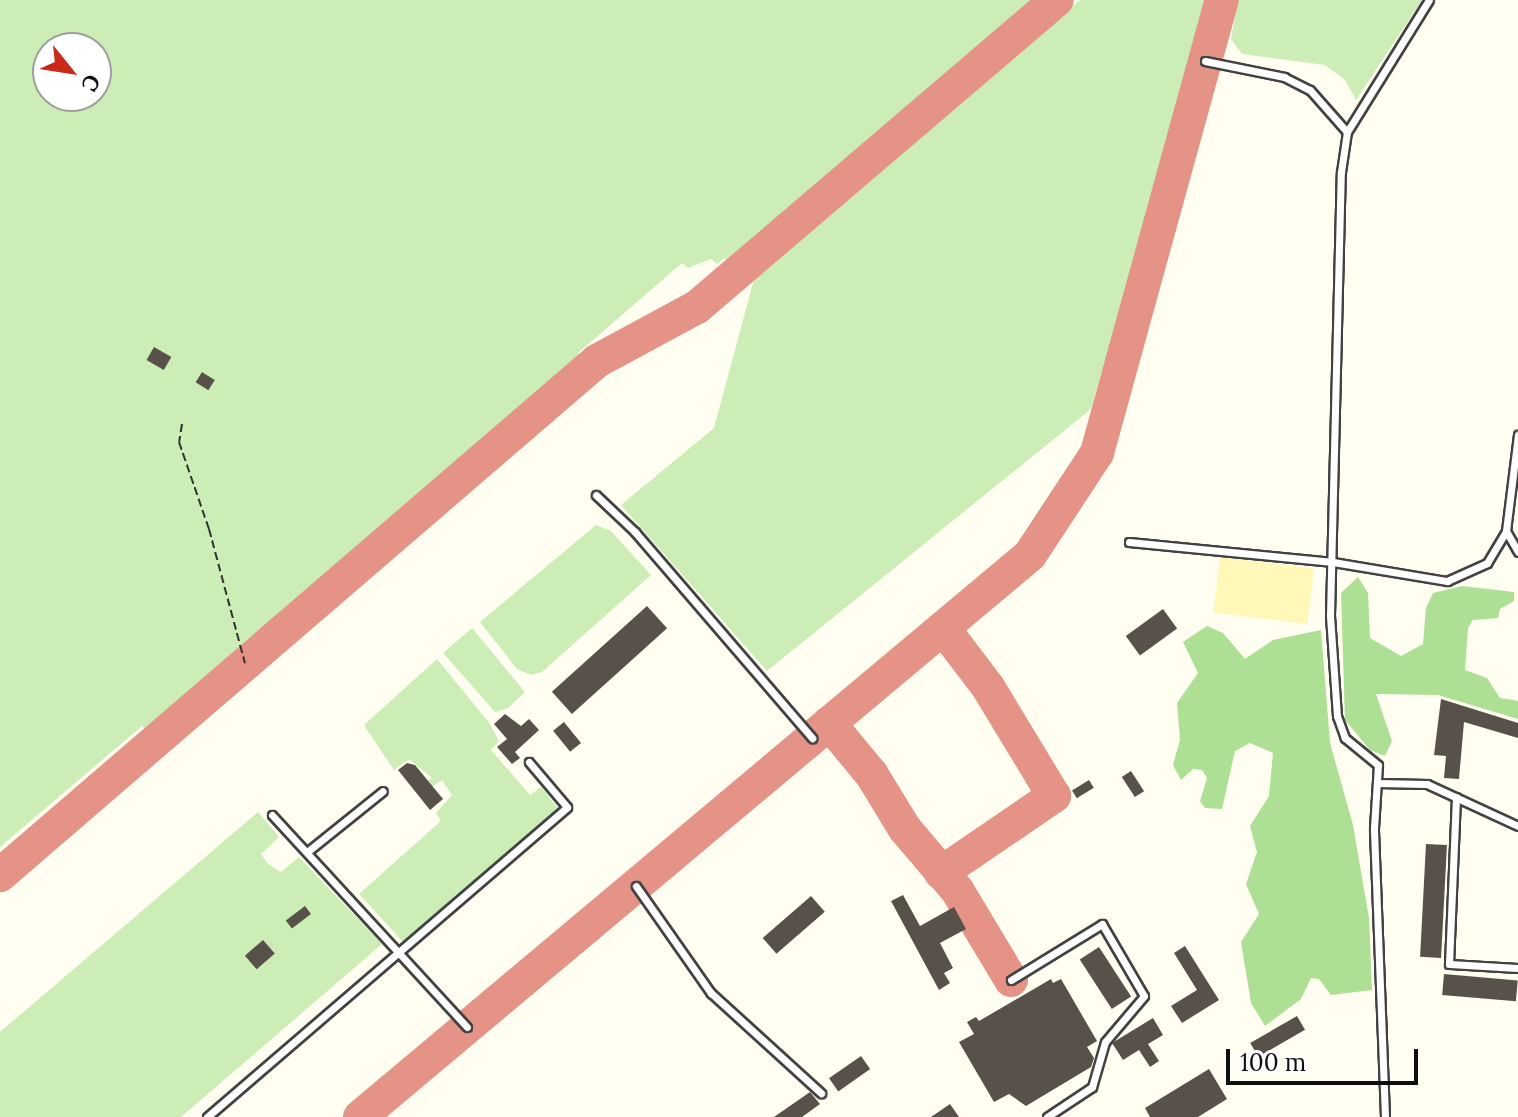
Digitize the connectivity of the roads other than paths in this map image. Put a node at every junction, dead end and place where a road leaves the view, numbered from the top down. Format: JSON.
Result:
{"nodes":[{"id":1,"x":1429,"y":0,"type":"edge"},
{"id":2,"x":1205,"y":61,"type":"dead end"},
{"id":3,"x":1347,"y":132,"type":"junction"},
{"id":4,"x":1518,"y":435,"type":"edge"},
{"id":5,"x":596,"y":495,"type":"dead end"},
{"id":6,"x":1506,"y":531,"type":"junction"},
{"id":7,"x":1129,"y":542,"type":"dead end"},
{"id":8,"x":1518,"y":552,"type":"edge"},
{"id":9,"x":1333,"y":562,"type":"junction"},
{"id":10,"x":812,"y":738,"type":"dead end"},
{"id":11,"x":529,"y":762,"type":"dead end"},
{"id":12,"x":1377,"y":783,"type":"junction"},
{"id":13,"x":383,"y":791,"type":"dead end"},
{"id":14,"x":1456,"y":797,"type":"junction"},
{"id":15,"x":272,"y":815,"type":"dead end"},
{"id":16,"x":1518,"y":826,"type":"edge"},
{"id":17,"x":307,"y":852,"type":"junction"},
{"id":18,"x":636,"y":886,"type":"dead end"},
{"id":19,"x":401,"y":953,"type":"junction"},
{"id":20,"x":1518,"y":968,"type":"edge"},
{"id":21,"x":1011,"y":980,"type":"dead end"},
{"id":22,"x":467,"y":1027,"type":"dead end"},
{"id":23,"x":821,"y":1093,"type":"dead end"},
{"id":24,"x":207,"y":1117,"type":"edge"},
{"id":25,"x":1047,"y":1117,"type":"edge"},
{"id":26,"x":1385,"y":1117,"type":"edge"}],
"edges":[{"from":1,"to":3,"type":"lane"},
{"from":2,"to":3,"type":"lane"},
{"from":3,"to":9,"type":"lane"},
{"from":4,"to":6,"type":"lane"},
{"from":5,"to":10,"type":"lane"},
{"from":6,"to":8,"type":"lane"},
{"from":6,"to":9,"type":"lane"},
{"from":7,"to":9,"type":"lane"},
{"from":9,"to":12,"type":"lane"},
{"from":11,"to":19,"type":"lane"},
{"from":12,"to":14,"type":"lane"},
{"from":12,"to":26,"type":"lane"},
{"from":13,"to":17,"type":"lane"},
{"from":14,"to":16,"type":"lane"},
{"from":14,"to":20,"type":"lane"},
{"from":15,"to":17,"type":"lane"},
{"from":17,"to":19,"type":"lane"},
{"from":18,"to":23,"type":"lane"},
{"from":19,"to":22,"type":"lane"},
{"from":19,"to":24,"type":"lane"},
{"from":21,"to":25,"type":"lane"}]}
